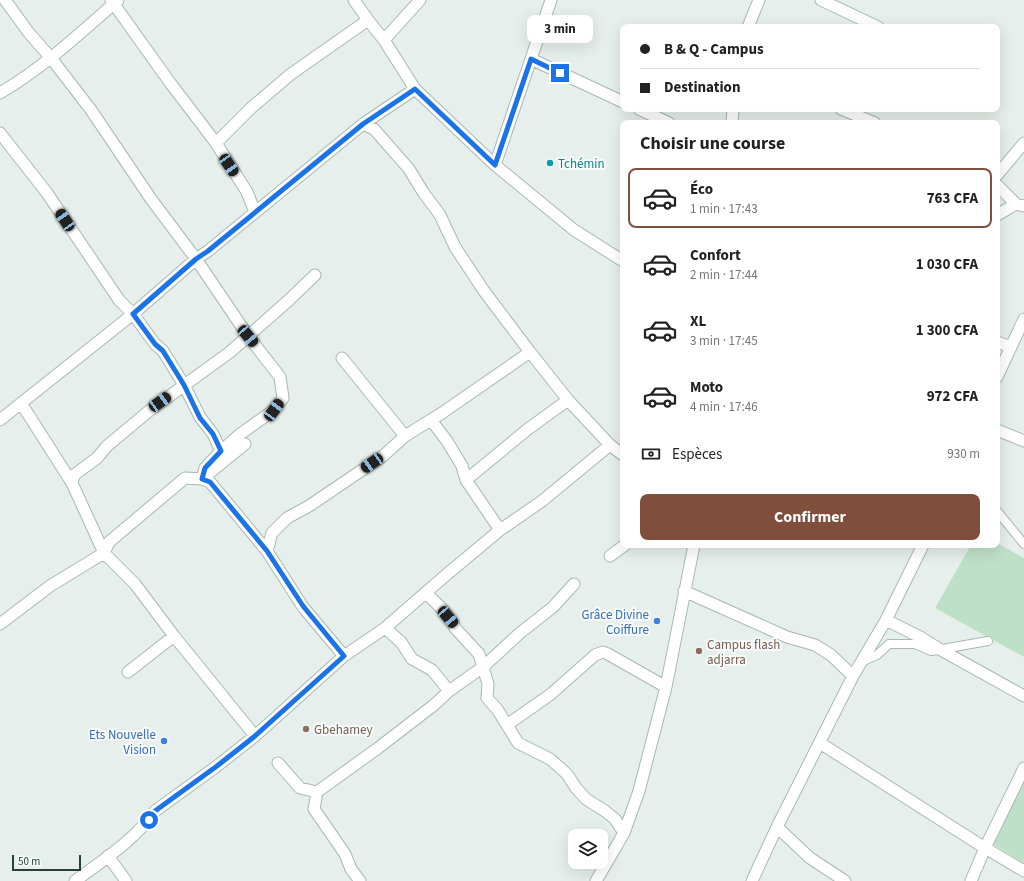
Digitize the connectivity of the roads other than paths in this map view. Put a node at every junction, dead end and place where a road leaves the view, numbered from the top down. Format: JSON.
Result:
{"nodes":[{"id":1,"x":5,"y":0,"type":"edge"},
{"id":2,"x":354,"y":0,"type":"edge"},
{"id":3,"x":420,"y":0,"type":"edge"},
{"id":4,"x":551,"y":0,"type":"edge"},
{"id":5,"x":759,"y":0,"type":"edge"},
{"id":6,"x":821,"y":0,"type":"edge"},
{"id":7,"x":114,"y":1,"type":"edge"},
{"id":8,"x":368,"y":20,"type":"junction"},
{"id":9,"x":749,"y":24,"type":"edge"},
{"id":10,"x":872,"y":24,"type":"edge"},
{"id":11,"x":384,"y":40,"type":"junction"},
{"id":12,"x":51,"y":58,"type":"junction"},
{"id":13,"x":531,"y":59,"type":"junction"},
{"id":14,"x":415,"y":89,"type":"junction"},
{"id":15,"x":0,"y":93,"type":"edge"},
{"id":16,"x":620,"y":101,"type":"edge"},
{"id":17,"x":645,"y":112,"type":"edge"},
{"id":18,"x":848,"y":112,"type":"edge"},
{"id":19,"x":663,"y":120,"type":"edge"},
{"id":20,"x":868,"y":120,"type":"edge"},
{"id":21,"x":363,"y":124,"type":"junction"},
{"id":22,"x":0,"y":133,"type":"edge"},
{"id":23,"x":1024,"y":142,"type":"edge"},
{"id":24,"x":216,"y":143,"type":"junction"},
{"id":25,"x":495,"y":165,"type":"junction"},
{"id":26,"x":1000,"y":171,"type":"edge"},
{"id":27,"x":1000,"y":188,"type":"edge"},
{"id":28,"x":1020,"y":205,"type":"edge"},
{"id":29,"x":255,"y":212,"type":"junction"},
{"id":30,"x":1000,"y":214,"type":"edge"},
{"id":31,"x":196,"y":259,"type":"junction"},
{"id":32,"x":620,"y":259,"type":"edge"},
{"id":33,"x":315,"y":275,"type":"dead end"},
{"id":34,"x":133,"y":314,"type":"junction"},
{"id":35,"x":1024,"y":319,"type":"edge"},
{"id":36,"x":248,"y":336,"type":"junction"},
{"id":37,"x":1000,"y":343,"type":"edge"},
{"id":38,"x":1011,"y":347,"type":"junction"},
{"id":39,"x":530,"y":352,"type":"junction"},
{"id":40,"x":342,"y":358,"type":"dead end"},
{"id":41,"x":1000,"y":371,"type":"edge"},
{"id":42,"x":184,"y":385,"type":"junction"},
{"id":43,"x":568,"y":400,"type":"junction"},
{"id":44,"x":21,"y":403,"type":"junction"},
{"id":45,"x":0,"y":420,"type":"edge"},
{"id":46,"x":431,"y":420,"type":"junction"},
{"id":47,"x":1000,"y":431,"type":"edge"},
{"id":48,"x":405,"y":436,"type":"junction"},
{"id":49,"x":1024,"y":441,"type":"edge"},
{"id":50,"x":245,"y":444,"type":"dead end"},
{"id":51,"x":610,"y":444,"type":"junction"},
{"id":52,"x":221,"y":451,"type":"junction"},
{"id":53,"x":620,"y":452,"type":"edge"},
{"id":54,"x":202,"y":479,"type":"junction"},
{"id":55,"x":466,"y":480,"type":"junction"},
{"id":56,"x":72,"y":484,"type":"junction"},
{"id":57,"x":1000,"y":515,"type":"edge"},
{"id":58,"x":500,"y":530,"type":"junction"},
{"id":59,"x":1024,"y":544,"type":"edge"},
{"id":60,"x":621,"y":548,"type":"edge"},
{"id":61,"x":693,"y":548,"type":"edge"},
{"id":62,"x":922,"y":548,"type":"edge"},
{"id":63,"x":267,"y":551,"type":"junction"},
{"id":64,"x":104,"y":553,"type":"junction"},
{"id":65,"x":610,"y":556,"type":"dead end"},
{"id":66,"x":574,"y":584,"type":"dead end"},
{"id":67,"x":684,"y":591,"type":"junction"},
{"id":68,"x":426,"y":593,"type":"junction"},
{"id":69,"x":886,"y":620,"type":"junction"},
{"id":70,"x":0,"y":624,"type":"edge"},
{"id":71,"x":385,"y":628,"type":"junction"},
{"id":72,"x":174,"y":636,"type":"junction"},
{"id":73,"x":988,"y":641,"type":"dead end"},
{"id":74,"x":941,"y":650,"type":"junction"},
{"id":75,"x":344,"y":656,"type":"junction"},
{"id":76,"x":861,"y":662,"type":"junction"},
{"id":77,"x":484,"y":667,"type":"junction"},
{"id":78,"x":128,"y":672,"type":"dead end"},
{"id":79,"x":853,"y":676,"type":"junction"},
{"id":80,"x":666,"y":687,"type":"junction"},
{"id":81,"x":449,"y":691,"type":"junction"},
{"id":82,"x":1024,"y":696,"type":"edge"},
{"id":83,"x":507,"y":725,"type":"junction"},
{"id":84,"x":255,"y":736,"type":"junction"},
{"id":85,"x":820,"y":743,"type":"junction"},
{"id":86,"x":278,"y":763,"type":"dead end"},
{"id":87,"x":1024,"y":768,"type":"edge"},
{"id":88,"x":317,"y":792,"type":"junction"},
{"id":89,"x":777,"y":827,"type":"junction"},
{"id":90,"x":624,"y":833,"type":"junction"},
{"id":91,"x":984,"y":848,"type":"junction"},
{"id":92,"x":108,"y":856,"type":"junction"},
{"id":93,"x":1024,"y":871,"type":"edge"},
{"id":94,"x":598,"y":880,"type":"edge"},
{"id":95,"x":76,"y":881,"type":"edge"},
{"id":96,"x":126,"y":881,"type":"edge"},
{"id":97,"x":360,"y":881,"type":"edge"},
{"id":98,"x":752,"y":881,"type":"edge"},
{"id":99,"x":845,"y":881,"type":"edge"},
{"id":100,"x":971,"y":881,"type":"edge"}],
"edges":[{"from":1,"to":12,"type":"street"},
{"from":2,"to":8,"type":"street"},
{"from":3,"to":11,"type":"street"},
{"from":4,"to":13,"type":"street"},
{"from":5,"to":9,"type":"street"},
{"from":6,"to":10,"type":"street"},
{"from":7,"to":12,"type":"street"},
{"from":7,"to":24,"type":"street"},
{"from":8,"to":11,"type":"street"},
{"from":8,"to":24,"type":"street"},
{"from":11,"to":14,"type":"street"},
{"from":12,"to":15,"type":"street"},
{"from":12,"to":31,"type":"street"},
{"from":13,"to":16,"type":"street"},
{"from":13,"to":25,"type":"street"},
{"from":14,"to":21,"type":"street"},
{"from":14,"to":25,"type":"street"},
{"from":17,"to":19,"type":"street"},
{"from":18,"to":20,"type":"street"},
{"from":21,"to":29,"type":"street"},
{"from":21,"to":39,"type":"street"},
{"from":22,"to":34,"type":"street"},
{"from":23,"to":26,"type":"street"},
{"from":24,"to":29,"type":"street"},
{"from":25,"to":32,"type":"street"},
{"from":27,"to":28,"type":"street"},
{"from":28,"to":30,"type":"street"},
{"from":29,"to":31,"type":"street"},
{"from":31,"to":34,"type":"street"},
{"from":31,"to":36,"type":"street"},
{"from":33,"to":36,"type":"street"},
{"from":34,"to":42,"type":"street"},
{"from":34,"to":44,"type":"street"},
{"from":35,"to":38,"type":"street"},
{"from":36,"to":42,"type":"street"},
{"from":36,"to":52,"type":"street"},
{"from":37,"to":38,"type":"street"},
{"from":38,"to":41,"type":"street"},
{"from":39,"to":43,"type":"street"},
{"from":39,"to":46,"type":"street"},
{"from":40,"to":48,"type":"street"},
{"from":42,"to":52,"type":"street"},
{"from":42,"to":56,"type":"street"},
{"from":43,"to":51,"type":"street"},
{"from":43,"to":55,"type":"street"},
{"from":44,"to":45,"type":"street"},
{"from":44,"to":56,"type":"street"},
{"from":46,"to":48,"type":"street"},
{"from":46,"to":55,"type":"street"},
{"from":47,"to":49,"type":"street"},
{"from":48,"to":63,"type":"street"},
{"from":50,"to":54,"type":"street"},
{"from":51,"to":53,"type":"street"},
{"from":51,"to":58,"type":"street"},
{"from":52,"to":54,"type":"street"},
{"from":54,"to":63,"type":"street"},
{"from":54,"to":64,"type":"street"},
{"from":55,"to":58,"type":"street"},
{"from":56,"to":64,"type":"street"},
{"from":57,"to":59,"type":"street"},
{"from":58,"to":68,"type":"street"},
{"from":60,"to":65,"type":"street"},
{"from":61,"to":67,"type":"street"},
{"from":62,"to":69,"type":"street"},
{"from":63,"to":75,"type":"street"},
{"from":64,"to":70,"type":"street"},
{"from":64,"to":72,"type":"street"},
{"from":66,"to":77,"type":"street"},
{"from":67,"to":79,"type":"street"},
{"from":67,"to":80,"type":"street"},
{"from":68,"to":71,"type":"street"},
{"from":68,"to":77,"type":"street"},
{"from":69,"to":74,"type":"street"},
{"from":69,"to":76,"type":"street"},
{"from":71,"to":75,"type":"street"},
{"from":71,"to":81,"type":"street"},
{"from":72,"to":78,"type":"street"},
{"from":72,"to":84,"type":"street"},
{"from":73,"to":74,"type":"street"},
{"from":74,"to":76,"type":"street"},
{"from":74,"to":82,"type":"street"},
{"from":75,"to":84,"type":"street"},
{"from":76,"to":79,"type":"street"},
{"from":77,"to":81,"type":"street"},
{"from":77,"to":83,"type":"street"},
{"from":79,"to":85,"type":"street"},
{"from":80,"to":83,"type":"street"},
{"from":80,"to":90,"type":"street"},
{"from":81,"to":88,"type":"street"},
{"from":83,"to":90,"type":"street"},
{"from":84,"to":92,"type":"street"},
{"from":85,"to":89,"type":"street"},
{"from":85,"to":91,"type":"street"},
{"from":86,"to":88,"type":"street"},
{"from":87,"to":91,"type":"street"},
{"from":88,"to":97,"type":"street"},
{"from":89,"to":98,"type":"street"},
{"from":89,"to":99,"type":"street"},
{"from":90,"to":94,"type":"street"},
{"from":91,"to":93,"type":"street"},
{"from":91,"to":100,"type":"street"},
{"from":92,"to":95,"type":"street"},
{"from":92,"to":96,"type":"street"}]}
